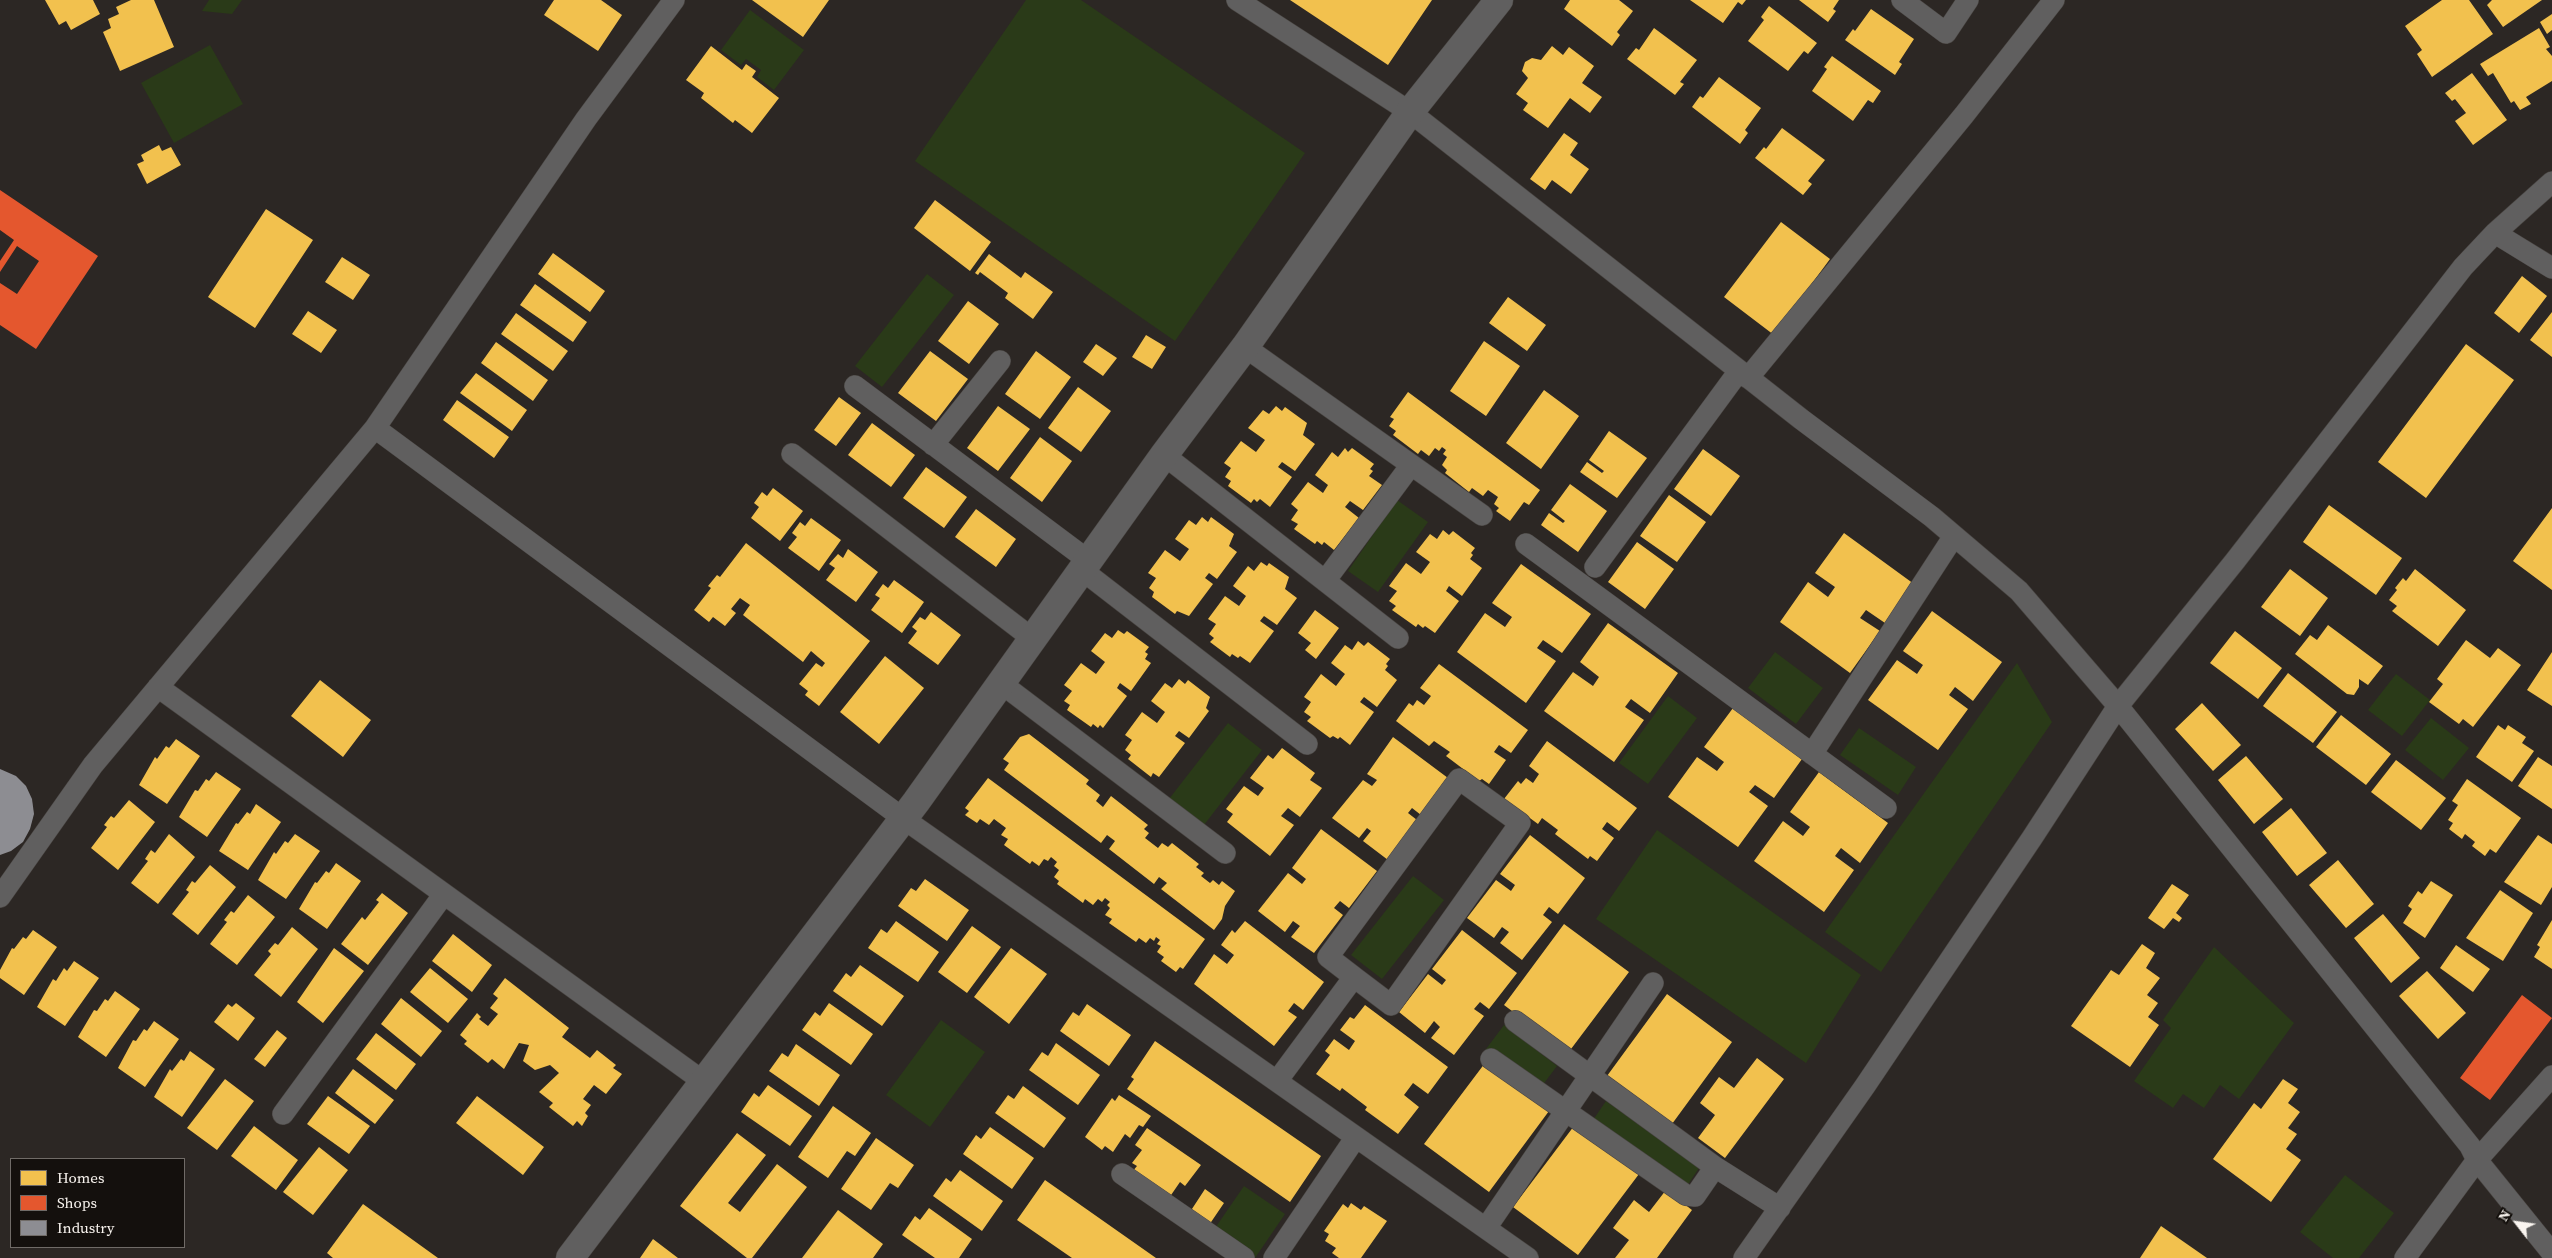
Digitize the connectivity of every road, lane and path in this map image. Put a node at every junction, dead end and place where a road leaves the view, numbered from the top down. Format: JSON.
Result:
{"nodes":[{"id":1,"x":1236,"y":0,"type":"edge"},
{"id":2,"x":1499,"y":0,"type":"edge"},
{"id":3,"x":1902,"y":0,"type":"edge"},
{"id":4,"x":1968,"y":0,"type":"edge"},
{"id":5,"x":2054,"y":0,"type":"edge"},
{"id":6,"x":665,"y":3,"type":"edge"},
{"id":7,"x":1410,"y":112,"type":"junction"},
{"id":8,"x":2552,"y":182,"type":"edge"},
{"id":9,"x":2495,"y":233,"type":"junction"},
{"id":10,"x":2552,"y":268,"type":"edge"},
{"id":11,"x":1245,"y":347,"type":"junction"},
{"id":12,"x":1000,"y":361,"type":"dead end"},
{"id":13,"x":1744,"y":374,"type":"junction"},
{"id":14,"x":855,"y":386,"type":"dead end"},
{"id":15,"x":375,"y":428,"type":"junction"},
{"id":16,"x":934,"y":445,"type":"junction"},
{"id":17,"x":792,"y":454,"type":"dead end"},
{"id":18,"x":1164,"y":455,"type":"junction"},
{"id":19,"x":1411,"y":465,"type":"junction"},
{"id":20,"x":1482,"y":515,"type":"dead end"},
{"id":21,"x":1954,"y":536,"type":"junction"},
{"id":22,"x":1526,"y":544,"type":"dead end"},
{"id":23,"x":1086,"y":566,"type":"junction"},
{"id":24,"x":1595,"y":567,"type":"dead end"},
{"id":25,"x":1325,"y":581,"type":"junction"},
{"id":26,"x":1398,"y":638,"type":"dead end"},
{"id":27,"x":1033,"y":639,"type":"junction"},
{"id":28,"x":1002,"y":684,"type":"junction"},
{"id":29,"x":158,"y":687,"type":"junction"},
{"id":30,"x":2118,"y":706,"type":"junction"},
{"id":31,"x":1306,"y":744,"type":"dead end"},
{"id":32,"x":1812,"y":754,"type":"junction"},
{"id":33,"x":1886,"y":808,"type":"dead end"},
{"id":34,"x":904,"y":819,"type":"junction"},
{"id":35,"x":1225,"y":853,"type":"dead end"},
{"id":36,"x":444,"y":894,"type":"junction"},
{"id":37,"x":0,"y":897,"type":"edge"},
{"id":38,"x":1354,"y":977,"type":"junction"},
{"id":39,"x":1653,"y":983,"type":"dead end"},
{"id":40,"x":1515,"y":1020,"type":"dead end"},
{"id":41,"x":1491,"y":1059,"type":"dead end"},
{"id":42,"x":1590,"y":1076,"type":"junction"},
{"id":43,"x":2552,"y":1076,"type":"edge"},
{"id":44,"x":704,"y":1082,"type":"junction"},
{"id":45,"x":1277,"y":1082,"type":"junction"},
{"id":46,"x":1566,"y":1110,"type":"junction"},
{"id":47,"x":282,"y":1114,"type":"dead end"},
{"id":48,"x":1356,"y":1137,"type":"junction"},
{"id":49,"x":2477,"y":1160,"type":"junction"},
{"id":50,"x":1715,"y":1167,"type":"junction"},
{"id":51,"x":1122,"y":1174,"type":"dead end"},
{"id":52,"x":1780,"y":1208,"type":"junction"},
{"id":53,"x":1486,"y":1228,"type":"junction"},
{"id":54,"x":2552,"y":1253,"type":"edge"},
{"id":55,"x":570,"y":1258,"type":"edge"},
{"id":56,"x":1244,"y":1258,"type":"edge"},
{"id":57,"x":1274,"y":1258,"type":"edge"},
{"id":58,"x":1528,"y":1258,"type":"edge"},
{"id":59,"x":1744,"y":1258,"type":"edge"},
{"id":60,"x":2405,"y":1258,"type":"edge"}],
"edges":[{"from":1,"to":7,"type":"street"},
{"from":2,"to":7,"type":"street"},
{"from":3,"to":4,"type":"street"},
{"from":5,"to":13,"type":"street"},
{"from":6,"to":15,"type":"street"},
{"from":7,"to":11,"type":"street"},
{"from":7,"to":13,"type":"street"},
{"from":8,"to":9,"type":"street"},
{"from":9,"to":10,"type":"street"},
{"from":9,"to":30,"type":"street"},
{"from":11,"to":18,"type":"street"},
{"from":11,"to":19,"type":"street"},
{"from":12,"to":16,"type":"street"},
{"from":13,"to":21,"type":"street"},
{"from":13,"to":24,"type":"street"},
{"from":14,"to":16,"type":"street"},
{"from":15,"to":29,"type":"street"},
{"from":15,"to":34,"type":"street"},
{"from":16,"to":23,"type":"street"},
{"from":17,"to":27,"type":"street"},
{"from":18,"to":23,"type":"street"},
{"from":18,"to":25,"type":"street"},
{"from":19,"to":20,"type":"street"},
{"from":19,"to":25,"type":"street"},
{"from":21,"to":30,"type":"street"},
{"from":21,"to":32,"type":"street"},
{"from":22,"to":32,"type":"street"},
{"from":23,"to":27,"type":"street"},
{"from":23,"to":31,"type":"street"},
{"from":25,"to":26,"type":"street"},
{"from":27,"to":28,"type":"street"},
{"from":28,"to":34,"type":"street"},
{"from":28,"to":35,"type":"street"},
{"from":29,"to":36,"type":"street"},
{"from":29,"to":37,"type":"street"},
{"from":30,"to":49,"type":"street"},
{"from":30,"to":52,"type":"street"},
{"from":32,"to":33,"type":"street"},
{"from":34,"to":44,"type":"street"},
{"from":34,"to":45,"type":"street"},
{"from":36,"to":44,"type":"street"},
{"from":36,"to":47,"type":"street"},
{"from":38,"to":38,"type":"street"},
{"from":38,"to":45,"type":"street"},
{"from":39,"to":42,"type":"street"},
{"from":40,"to":42,"type":"street"},
{"from":41,"to":46,"type":"street"},
{"from":42,"to":46,"type":"street"},
{"from":42,"to":50,"type":"street"},
{"from":43,"to":49,"type":"street"},
{"from":44,"to":55,"type":"street"},
{"from":45,"to":48,"type":"street"},
{"from":46,"to":50,"type":"street"},
{"from":46,"to":53,"type":"street"},
{"from":48,"to":53,"type":"street"},
{"from":48,"to":57,"type":"street"},
{"from":49,"to":54,"type":"street"},
{"from":49,"to":60,"type":"street"},
{"from":50,"to":52,"type":"street"},
{"from":51,"to":56,"type":"street"},
{"from":52,"to":59,"type":"street"},
{"from":53,"to":58,"type":"street"}]}
